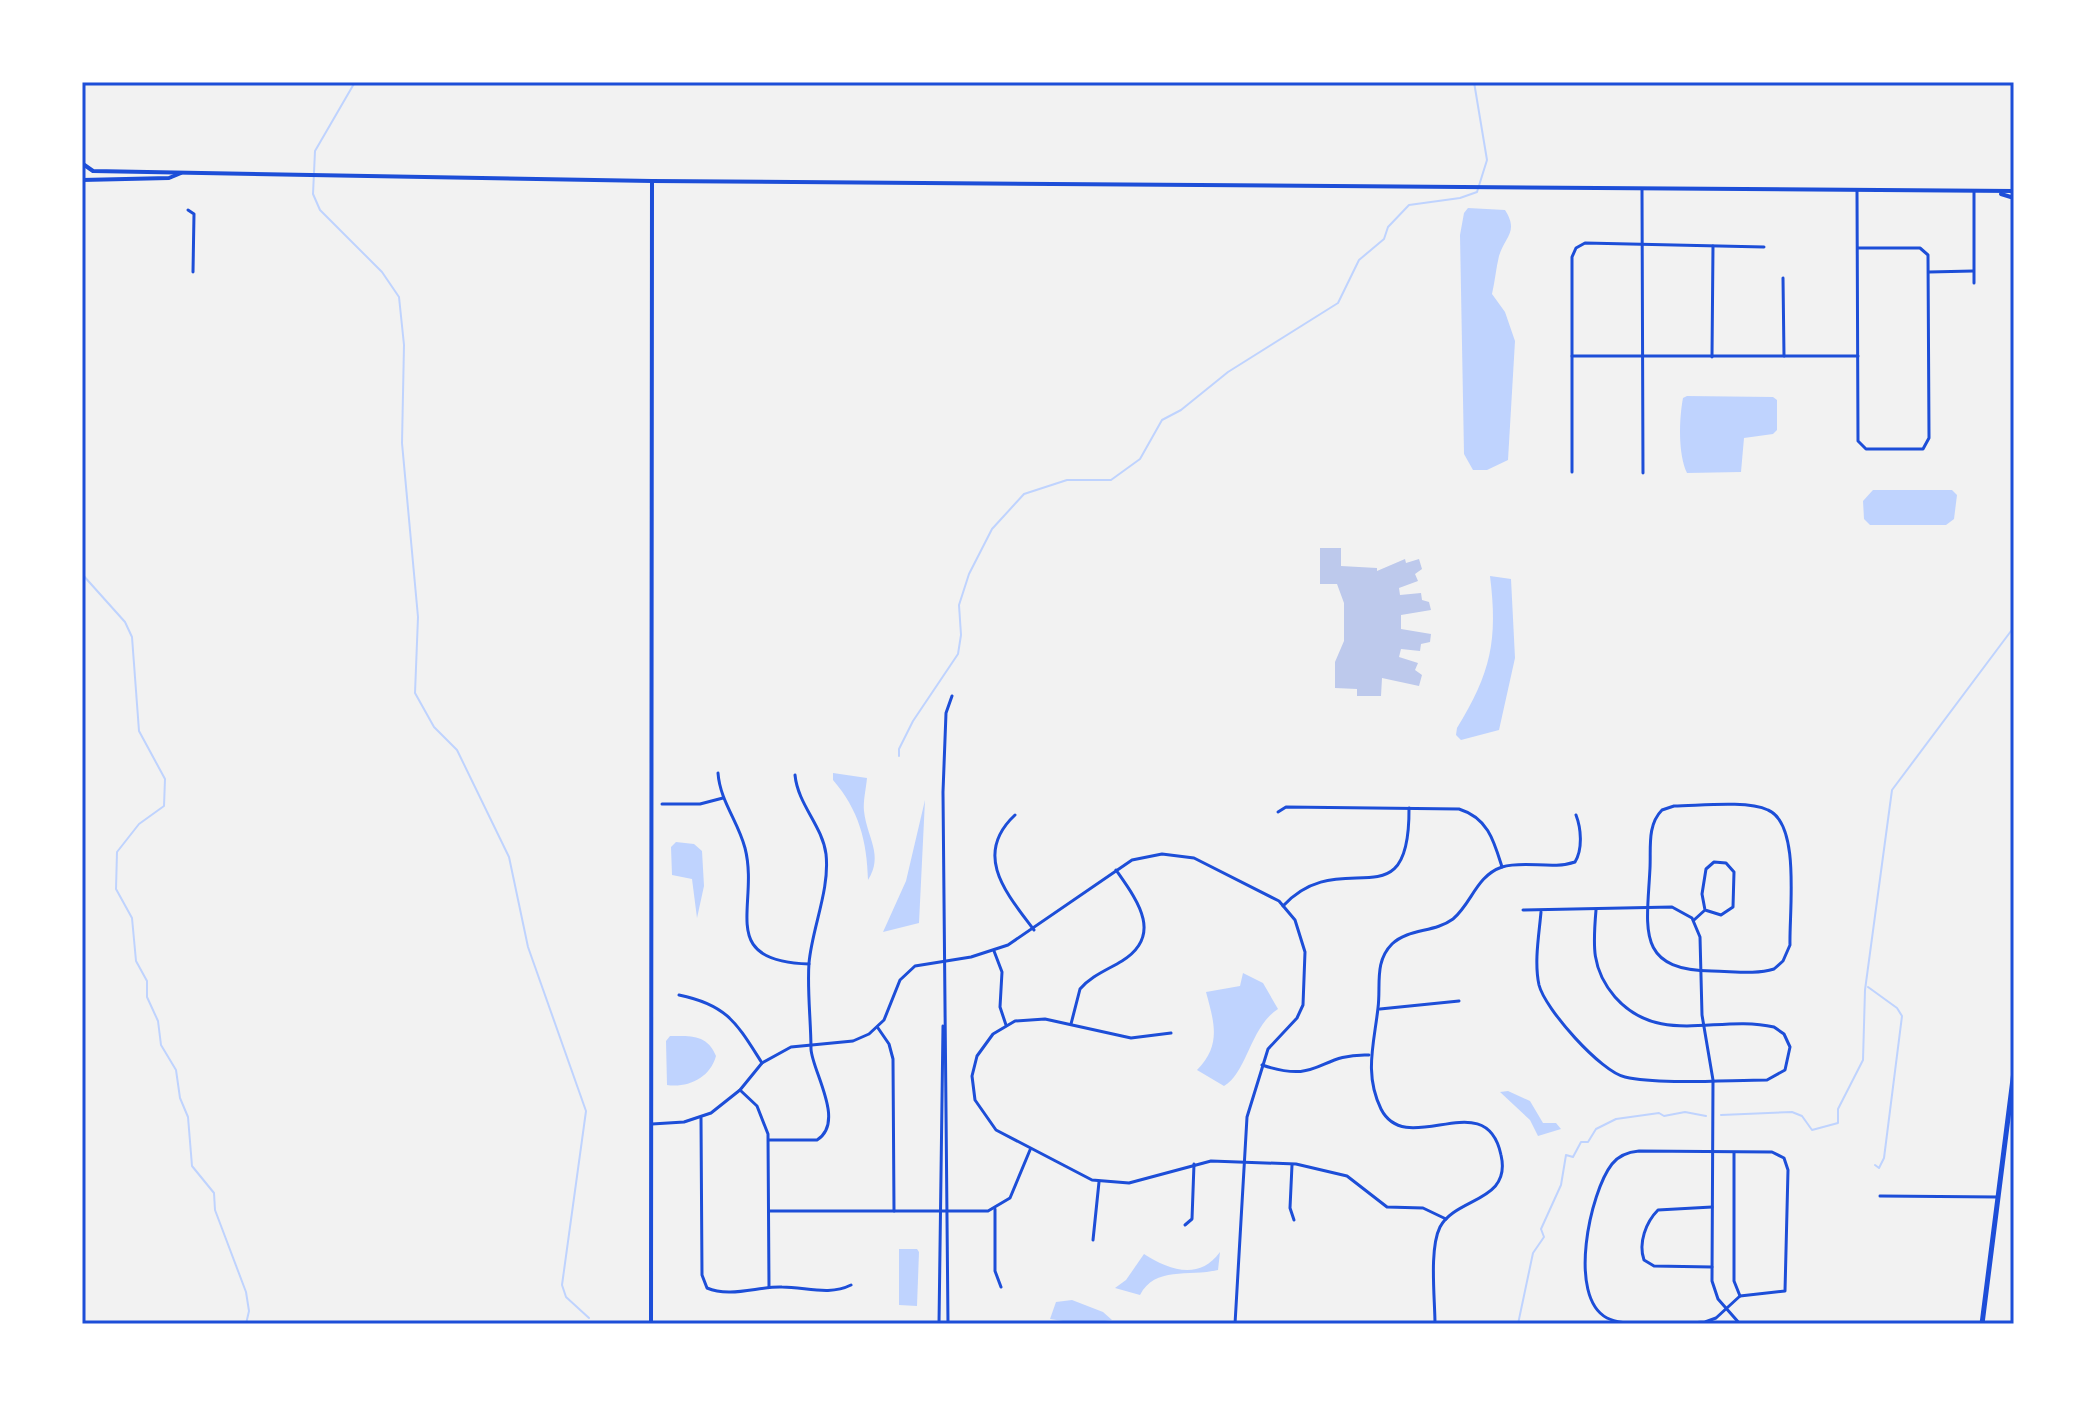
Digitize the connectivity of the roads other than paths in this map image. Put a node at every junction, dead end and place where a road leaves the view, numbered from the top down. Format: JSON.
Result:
{"nodes":[{"id":1,"x":82,"y":163,"type":"edge"},
{"id":2,"x":122,"y":171,"type":"junction"},
{"id":3,"x":82,"y":173,"type":"edge"},
{"id":4,"x":181,"y":173,"type":"junction"},
{"id":5,"x":122,"y":177,"type":"junction"},
{"id":6,"x":82,"y":180,"type":"edge"},
{"id":7,"x":652,"y":181,"type":"junction"},
{"id":8,"x":1642,"y":190,"type":"junction"},
{"id":9,"x":1857,"y":191,"type":"junction"},
{"id":10,"x":2014,"y":191,"type":"edge"},
{"id":11,"x":1974,"y":192,"type":"junction"},
{"id":12,"x":1999,"y":193,"type":"junction"},
{"id":13,"x":2014,"y":198,"type":"edge"},
{"id":14,"x":188,"y":210,"type":"dead end"},
{"id":15,"x":1642,"y":243,"type":"junction"},
{"id":16,"x":1713,"y":246,"type":"junction"},
{"id":17,"x":1764,"y":247,"type":"dead end"},
{"id":18,"x":1858,"y":248,"type":"junction"},
{"id":19,"x":1974,"y":271,"type":"junction"},
{"id":20,"x":193,"y":272,"type":"dead end"},
{"id":21,"x":1929,"y":272,"type":"junction"},
{"id":22,"x":1783,"y":278,"type":"dead end"},
{"id":23,"x":1974,"y":283,"type":"dead end"},
{"id":24,"x":1642,"y":355,"type":"junction"},
{"id":25,"x":1572,"y":356,"type":"junction"},
{"id":26,"x":1784,"y":356,"type":"junction"},
{"id":27,"x":1858,"y":356,"type":"junction"},
{"id":28,"x":1712,"y":357,"type":"junction"},
{"id":29,"x":1572,"y":472,"type":"dead end"},
{"id":30,"x":1643,"y":473,"type":"dead end"},
{"id":31,"x":952,"y":696,"type":"dead end"},
{"id":32,"x":718,"y":773,"type":"dead end"},
{"id":33,"x":795,"y":775,"type":"dead end"},
{"id":34,"x":723,"y":798,"type":"junction"},
{"id":35,"x":662,"y":804,"type":"dead end"},
{"id":36,"x":1409,"y":807,"type":"junction"},
{"id":37,"x":1278,"y":812,"type":"dead end"},
{"id":38,"x":1015,"y":815,"type":"dead end"},
{"id":39,"x":1576,"y":815,"type":"dead end"},
{"id":40,"x":1502,"y":867,"type":"junction"},
{"id":41,"x":1116,"y":870,"type":"junction"},
{"id":42,"x":1283,"y":906,"type":"junction"},
{"id":43,"x":1648,"y":907,"type":"junction"},
{"id":44,"x":1523,"y":910,"type":"dead end"},
{"id":45,"x":1596,"y":910,"type":"junction"},
{"id":46,"x":1705,"y":910,"type":"junction"},
{"id":47,"x":1541,"y":912,"type":"junction"},
{"id":48,"x":1694,"y":920,"type":"junction"},
{"id":49,"x":1034,"y":930,"type":"junction"},
{"id":50,"x":994,"y":951,"type":"junction"},
{"id":51,"x":944,"y":960,"type":"junction"},
{"id":52,"x":809,"y":964,"type":"junction"},
{"id":53,"x":1700,"y":971,"type":"junction"},
{"id":54,"x":679,"y":995,"type":"dead end"},
{"id":55,"x":1459,"y":1001,"type":"dead end"},
{"id":56,"x":944,"y":1002,"type":"junction"},
{"id":57,"x":1378,"y":1009,"type":"junction"},
{"id":58,"x":1071,"y":1024,"type":"junction"},
{"id":59,"x":1006,"y":1025,"type":"junction"},
{"id":60,"x":1703,"y":1025,"type":"junction"},
{"id":61,"x":878,"y":1028,"type":"junction"},
{"id":62,"x":1171,"y":1033,"type":"dead end"},
{"id":63,"x":811,"y":1043,"type":"junction"},
{"id":64,"x":1370,"y":1056,"type":"junction"},
{"id":65,"x":762,"y":1063,"type":"junction"},
{"id":66,"x":1262,"y":1065,"type":"junction"},
{"id":67,"x":2014,"y":1071,"type":"edge"},
{"id":68,"x":1713,"y":1080,"type":"junction"},
{"id":69,"x":740,"y":1090,"type":"junction"},
{"id":70,"x":701,"y":1118,"type":"junction"},
{"id":71,"x":652,"y":1124,"type":"junction"},
{"id":72,"x":769,"y":1140,"type":"junction"},
{"id":73,"x":1030,"y":1150,"type":"junction"},
{"id":74,"x":1713,"y":1152,"type":"junction"},
{"id":75,"x":1734,"y":1152,"type":"junction"},
{"id":76,"x":1243,"y":1160,"type":"junction"},
{"id":77,"x":1292,"y":1163,"type":"junction"},
{"id":78,"x":1194,"y":1164,"type":"junction"},
{"id":79,"x":1099,"y":1182,"type":"junction"},
{"id":80,"x":1880,"y":1196,"type":"dead end"},
{"id":81,"x":1998,"y":1197,"type":"junction"},
{"id":82,"x":1712,"y":1207,"type":"junction"},
{"id":83,"x":995,"y":1209,"type":"junction"},
{"id":84,"x":769,"y":1211,"type":"junction"},
{"id":85,"x":894,"y":1211,"type":"junction"},
{"id":86,"x":938,"y":1211,"type":"junction"},
{"id":87,"x":946,"y":1211,"type":"junction"},
{"id":88,"x":1446,"y":1219,"type":"junction"},
{"id":89,"x":1294,"y":1220,"type":"dead end"},
{"id":90,"x":1185,"y":1225,"type":"dead end"},
{"id":91,"x":1093,"y":1240,"type":"dead end"},
{"id":92,"x":1712,"y":1267,"type":"junction"},
{"id":93,"x":851,"y":1285,"type":"dead end"},
{"id":94,"x":769,"y":1287,"type":"junction"},
{"id":95,"x":1001,"y":1287,"type":"dead end"},
{"id":96,"x":1740,"y":1296,"type":"junction"},
{"id":97,"x":1726,"y":1309,"type":"junction"},
{"id":98,"x":651,"y":1324,"type":"edge"},
{"id":99,"x":939,"y":1324,"type":"edge"},
{"id":100,"x":948,"y":1324,"type":"edge"},
{"id":101,"x":1235,"y":1324,"type":"edge"},
{"id":102,"x":1435,"y":1324,"type":"edge"},
{"id":103,"x":1740,"y":1324,"type":"edge"},
{"id":104,"x":1982,"y":1324,"type":"edge"}],
"edges":[{"from":1,"to":2,"type":"street"},
{"from":1,"to":3,"type":"street"},
{"from":2,"to":4,"type":"street"},
{"from":2,"to":5,"type":"street"},
{"from":4,"to":5,"type":"street"},
{"from":4,"to":7,"type":"street"},
{"from":5,"to":6,"type":"street"},
{"from":7,"to":8,"type":"street"},
{"from":7,"to":71,"type":"street"},
{"from":8,"to":9,"type":"street"},
{"from":8,"to":15,"type":"street"},
{"from":9,"to":11,"type":"street"},
{"from":9,"to":18,"type":"street"},
{"from":10,"to":12,"type":"street"},
{"from":11,"to":12,"type":"street"},
{"from":11,"to":19,"type":"street"},
{"from":12,"to":13,"type":"street"},
{"from":14,"to":20,"type":"street"},
{"from":15,"to":16,"type":"street"},
{"from":15,"to":24,"type":"street"},
{"from":15,"to":25,"type":"street"},
{"from":16,"to":17,"type":"street"},
{"from":16,"to":28,"type":"street"},
{"from":18,"to":21,"type":"street"},
{"from":18,"to":27,"type":"street"},
{"from":19,"to":21,"type":"street"},
{"from":19,"to":23,"type":"street"},
{"from":21,"to":27,"type":"street"},
{"from":22,"to":26,"type":"street"},
{"from":24,"to":25,"type":"street"},
{"from":24,"to":28,"type":"street"},
{"from":24,"to":30,"type":"street"},
{"from":25,"to":29,"type":"street"},
{"from":26,"to":27,"type":"street"},
{"from":26,"to":28,"type":"street"},
{"from":31,"to":51,"type":"street"},
{"from":32,"to":34,"type":"street"},
{"from":33,"to":52,"type":"street"},
{"from":34,"to":35,"type":"street"},
{"from":34,"to":52,"type":"street"},
{"from":36,"to":37,"type":"street"},
{"from":36,"to":40,"type":"street"},
{"from":36,"to":42,"type":"street"},
{"from":38,"to":49,"type":"street"},
{"from":39,"to":40,"type":"street"},
{"from":40,"to":57,"type":"street"},
{"from":41,"to":42,"type":"street"},
{"from":41,"to":49,"type":"street"},
{"from":41,"to":58,"type":"street"},
{"from":42,"to":66,"type":"street"},
{"from":43,"to":45,"type":"street"},
{"from":43,"to":48,"type":"street"},
{"from":43,"to":53,"type":"street"},
{"from":43,"to":53,"type":"street"},
{"from":44,"to":47,"type":"street"},
{"from":45,"to":47,"type":"street"},
{"from":45,"to":60,"type":"street"},
{"from":46,"to":46,"type":"street"},
{"from":46,"to":48,"type":"street"},
{"from":47,"to":68,"type":"street"},
{"from":48,"to":53,"type":"street"},
{"from":49,"to":50,"type":"street"},
{"from":50,"to":51,"type":"street"},
{"from":50,"to":59,"type":"street"},
{"from":51,"to":56,"type":"street"},
{"from":51,"to":61,"type":"street"},
{"from":52,"to":63,"type":"street"},
{"from":53,"to":60,"type":"street"},
{"from":54,"to":65,"type":"street"},
{"from":55,"to":57,"type":"street"},
{"from":56,"to":86,"type":"street"},
{"from":56,"to":87,"type":"street"},
{"from":57,"to":64,"type":"street"},
{"from":58,"to":59,"type":"street"},
{"from":58,"to":62,"type":"street"},
{"from":59,"to":73,"type":"street"},
{"from":60,"to":68,"type":"street"},
{"from":60,"to":68,"type":"street"},
{"from":61,"to":63,"type":"street"},
{"from":61,"to":85,"type":"street"},
{"from":63,"to":65,"type":"street"},
{"from":63,"to":72,"type":"street"},
{"from":64,"to":66,"type":"street"},
{"from":64,"to":88,"type":"street"},
{"from":65,"to":69,"type":"street"},
{"from":66,"to":76,"type":"street"},
{"from":67,"to":81,"type":"main road"},
{"from":68,"to":74,"type":"street"},
{"from":69,"to":70,"type":"street"},
{"from":69,"to":72,"type":"street"},
{"from":70,"to":71,"type":"street"},
{"from":70,"to":94,"type":"street"},
{"from":71,"to":98,"type":"street"},
{"from":72,"to":84,"type":"street"},
{"from":73,"to":79,"type":"street"},
{"from":73,"to":83,"type":"street"},
{"from":74,"to":75,"type":"street"},
{"from":74,"to":82,"type":"street"},
{"from":74,"to":97,"type":"street"},
{"from":75,"to":96,"type":"street"},
{"from":75,"to":96,"type":"street"},
{"from":76,"to":77,"type":"street"},
{"from":76,"to":78,"type":"street"},
{"from":76,"to":101,"type":"street"},
{"from":77,"to":88,"type":"street"},
{"from":77,"to":89,"type":"street"},
{"from":78,"to":79,"type":"street"},
{"from":78,"to":90,"type":"street"},
{"from":79,"to":91,"type":"street"},
{"from":80,"to":81,"type":"street"},
{"from":81,"to":104,"type":"main road"},
{"from":82,"to":92,"type":"street"},
{"from":82,"to":92,"type":"street"},
{"from":83,"to":87,"type":"street"},
{"from":83,"to":95,"type":"street"},
{"from":84,"to":85,"type":"street"},
{"from":84,"to":94,"type":"street"},
{"from":85,"to":86,"type":"street"},
{"from":86,"to":87,"type":"street"},
{"from":86,"to":99,"type":"street"},
{"from":87,"to":100,"type":"street"},
{"from":88,"to":102,"type":"street"},
{"from":92,"to":97,"type":"street"},
{"from":93,"to":94,"type":"street"},
{"from":96,"to":97,"type":"street"},
{"from":97,"to":103,"type":"street"}]}
